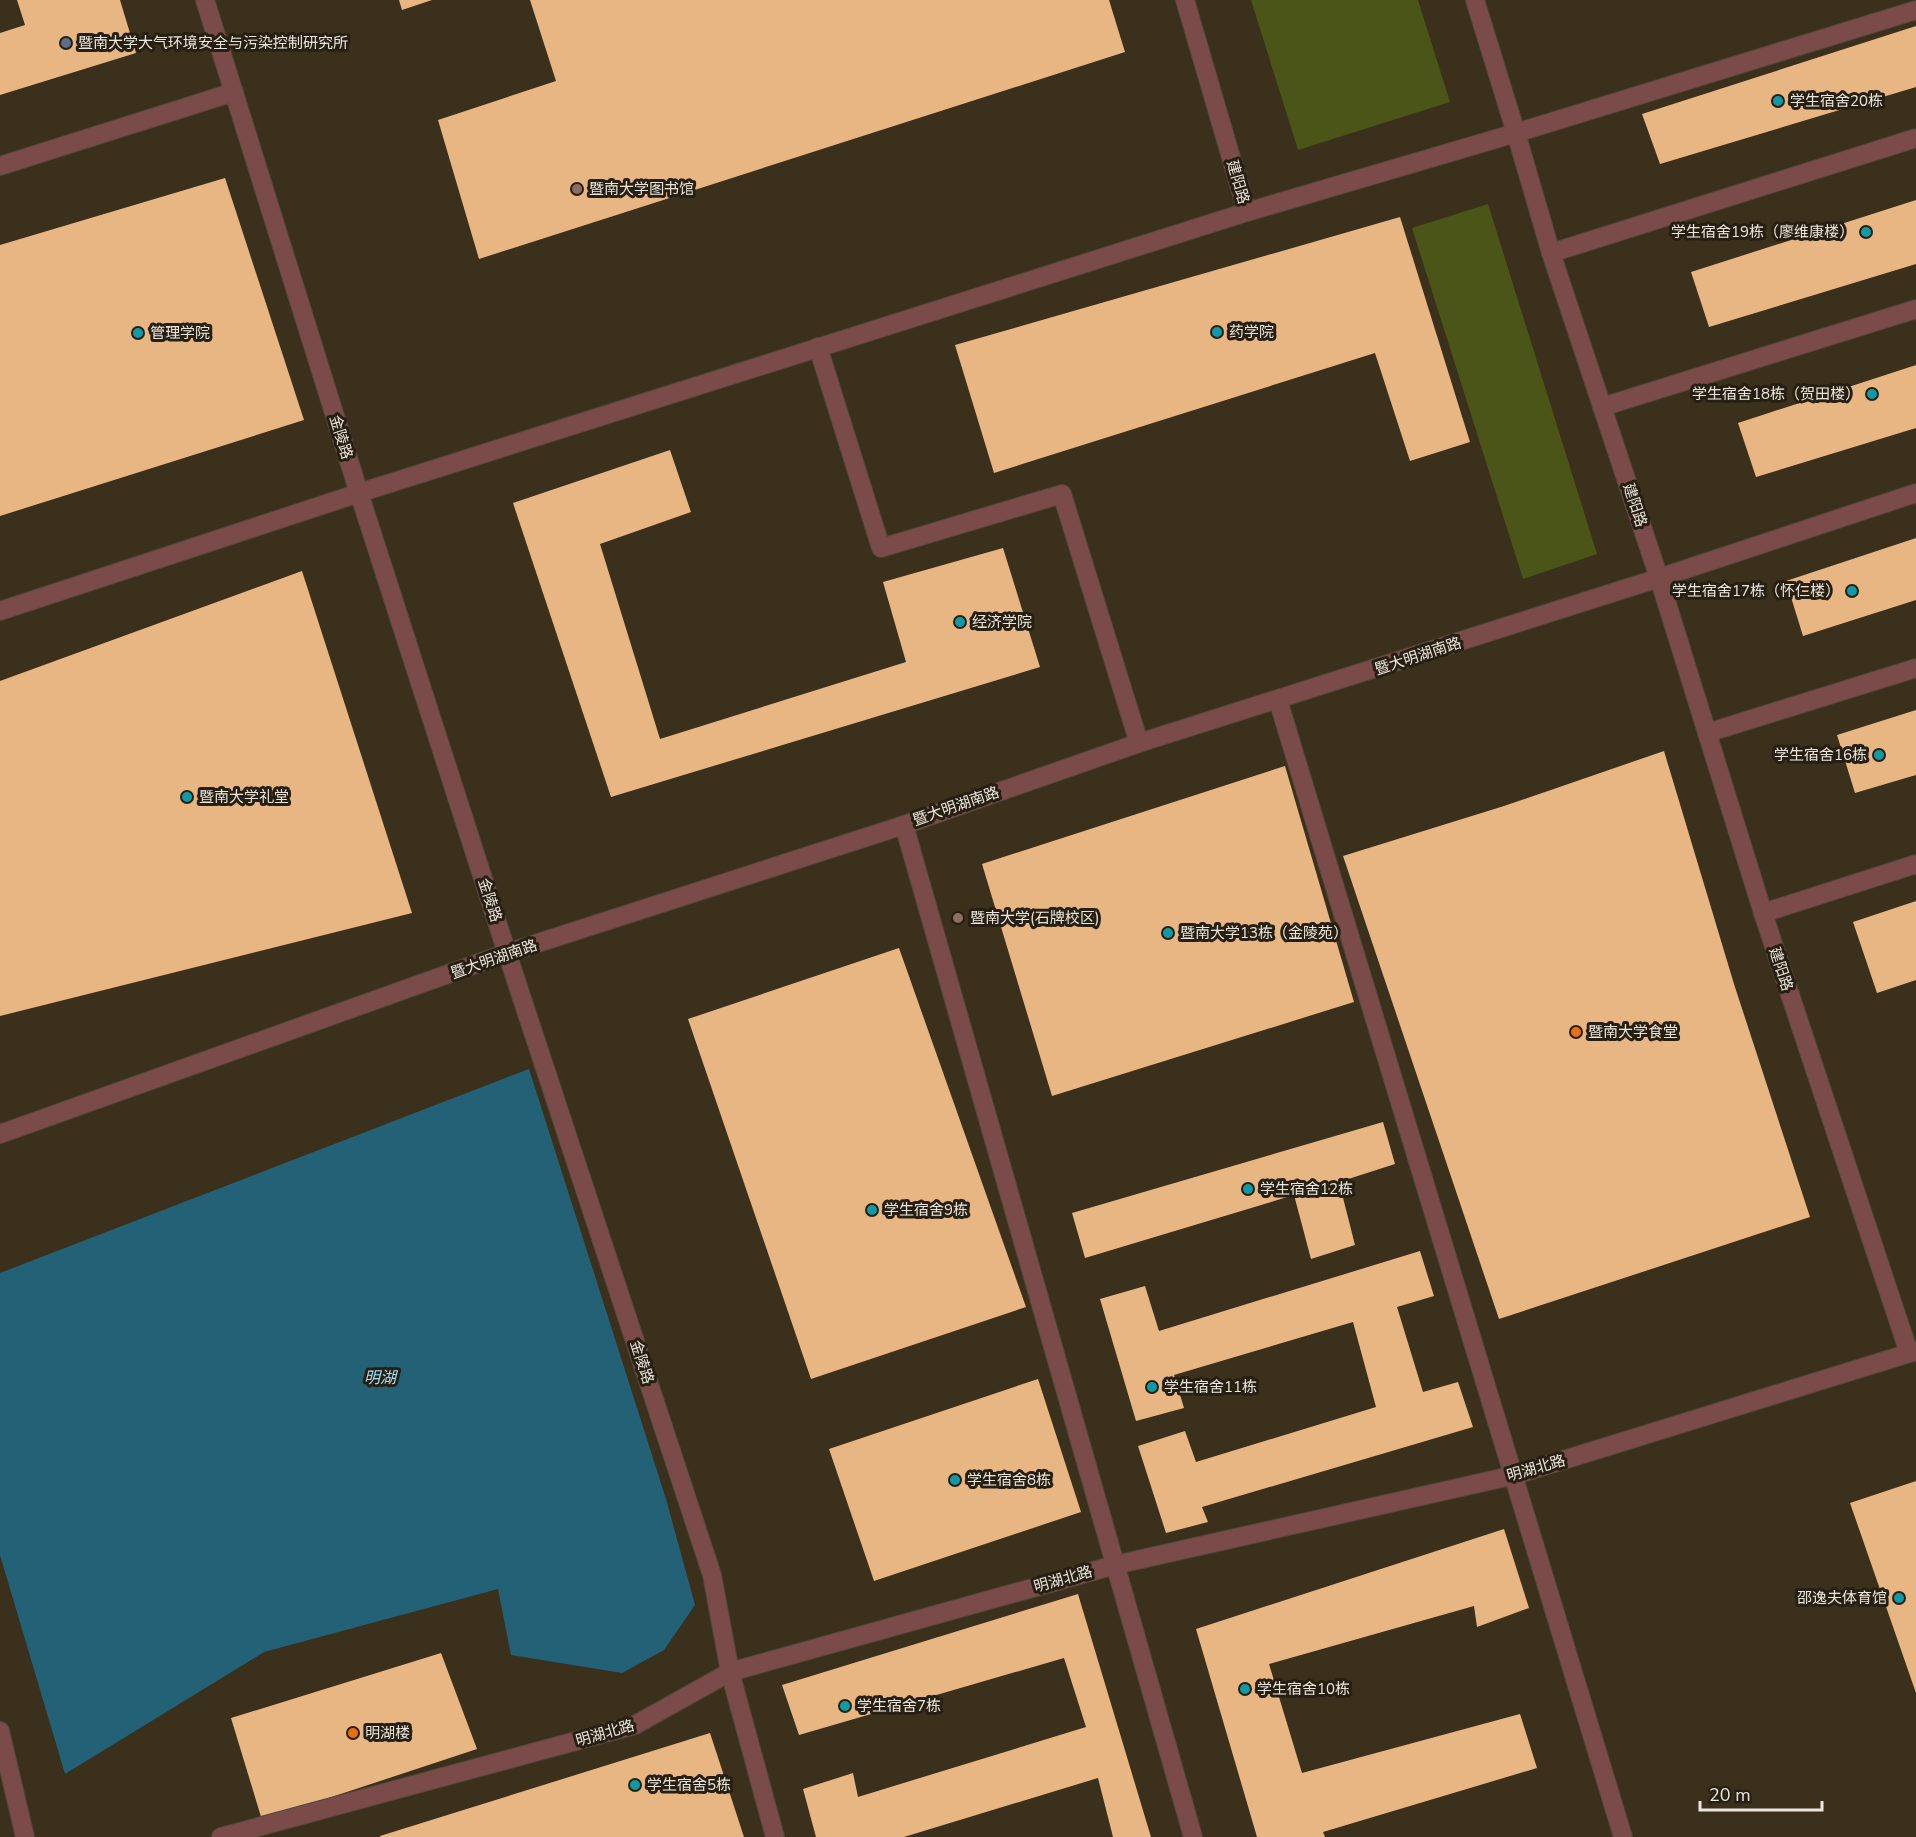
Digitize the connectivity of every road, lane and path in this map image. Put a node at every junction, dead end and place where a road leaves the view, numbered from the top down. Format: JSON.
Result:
{"nodes":[{"id":1,"x":205,"y":0,"type":"edge"},
{"id":2,"x":1185,"y":0,"type":"edge"},
{"id":3,"x":1475,"y":0,"type":"edge"},
{"id":4,"x":1916,"y":10,"type":"edge"},
{"id":5,"x":234,"y":92,"type":"junction"},
{"id":6,"x":1516,"y":133,"type":"junction"},
{"id":7,"x":1916,"y":138,"type":"edge"},
{"id":8,"x":0,"y":166,"type":"edge"},
{"id":9,"x":1247,"y":212,"type":"junction"},
{"id":10,"x":1551,"y":253,"type":"junction"},
{"id":11,"x":1916,"y":309,"type":"edge"},
{"id":12,"x":818,"y":347,"type":"junction"},
{"id":13,"x":1602,"y":407,"type":"junction"},
{"id":14,"x":359,"y":493,"type":"junction"},
{"id":15,"x":1916,"y":493,"type":"edge"},
{"id":16,"x":1659,"y":578,"type":"junction"},
{"id":17,"x":0,"y":611,"type":"edge"},
{"id":18,"x":1916,"y":668,"type":"edge"},
{"id":19,"x":1278,"y":700,"type":"junction"},
{"id":20,"x":1707,"y":733,"type":"junction"},
{"id":21,"x":1139,"y":743,"type":"junction"},
{"id":22,"x":904,"y":825,"type":"junction"},
{"id":23,"x":1916,"y":864,"type":"edge"},
{"id":24,"x":1763,"y":913,"type":"junction"},
{"id":25,"x":507,"y":953,"type":"junction"},
{"id":26,"x":0,"y":1134,"type":"edge"},
{"id":27,"x":1912,"y":1352,"type":"edge"},
{"id":28,"x":1515,"y":1475,"type":"junction"},
{"id":29,"x":1115,"y":1565,"type":"junction"},
{"id":30,"x":730,"y":1672,"type":"junction"},
{"id":31,"x":0,"y":1731,"type":"edge"},
{"id":32,"x":25,"y":1837,"type":"edge"},
{"id":33,"x":221,"y":1837,"type":"edge"},
{"id":34,"x":775,"y":1837,"type":"edge"},
{"id":35,"x":1193,"y":1837,"type":"edge"},
{"id":36,"x":1623,"y":1837,"type":"edge"}],
"edges":[{"from":1,"to":5,"type":"street","name":"金陵路"},
{"from":2,"to":9,"type":"street","name":"建阳路"},
{"from":3,"to":6,"type":"street"},
{"from":4,"to":6,"type":"street"},
{"from":5,"to":8,"type":"street"},
{"from":5,"to":14,"type":"street","name":"金陵路"},
{"from":6,"to":9,"type":"street","name":"建阳路"},
{"from":6,"to":10,"type":"street","name":"建阳路"},
{"from":7,"to":10,"type":"street"},
{"from":9,"to":12,"type":"street"},
{"from":10,"to":13,"type":"street","name":"建阳路"},
{"from":11,"to":13,"type":"street"},
{"from":12,"to":14,"type":"street"},
{"from":12,"to":21,"type":"street"},
{"from":13,"to":16,"type":"street","name":"建阳路"},
{"from":14,"to":17,"type":"street"},
{"from":14,"to":25,"type":"street","name":"金陵路"},
{"from":15,"to":16,"type":"street","name":"暨大明湖南路"},
{"from":16,"to":19,"type":"street","name":"暨大明湖南路"},
{"from":16,"to":20,"type":"street","name":"建阳路"},
{"from":18,"to":20,"type":"street"},
{"from":19,"to":21,"type":"street","name":"暨大明湖南路"},
{"from":19,"to":28,"type":"street"},
{"from":20,"to":24,"type":"street","name":"建阳路"},
{"from":21,"to":22,"type":"street","name":"暨大明湖南路"},
{"from":22,"to":25,"type":"street","name":"暨大明湖南路"},
{"from":22,"to":29,"type":"street"},
{"from":23,"to":24,"type":"street"},
{"from":24,"to":27,"type":"street","name":"建阳路"},
{"from":25,"to":26,"type":"street","name":"暨大明湖南路"},
{"from":25,"to":30,"type":"street","name":"金陵路"},
{"from":27,"to":28,"type":"street","name":"明湖北路"},
{"from":28,"to":29,"type":"street","name":"明湖北路"},
{"from":28,"to":36,"type":"street"},
{"from":29,"to":30,"type":"street","name":"明湖北路"},
{"from":29,"to":35,"type":"street"},
{"from":30,"to":33,"type":"street","name":"明湖北路"},
{"from":30,"to":34,"type":"street","name":"金陵路"},
{"from":31,"to":32,"type":"street"}]}
